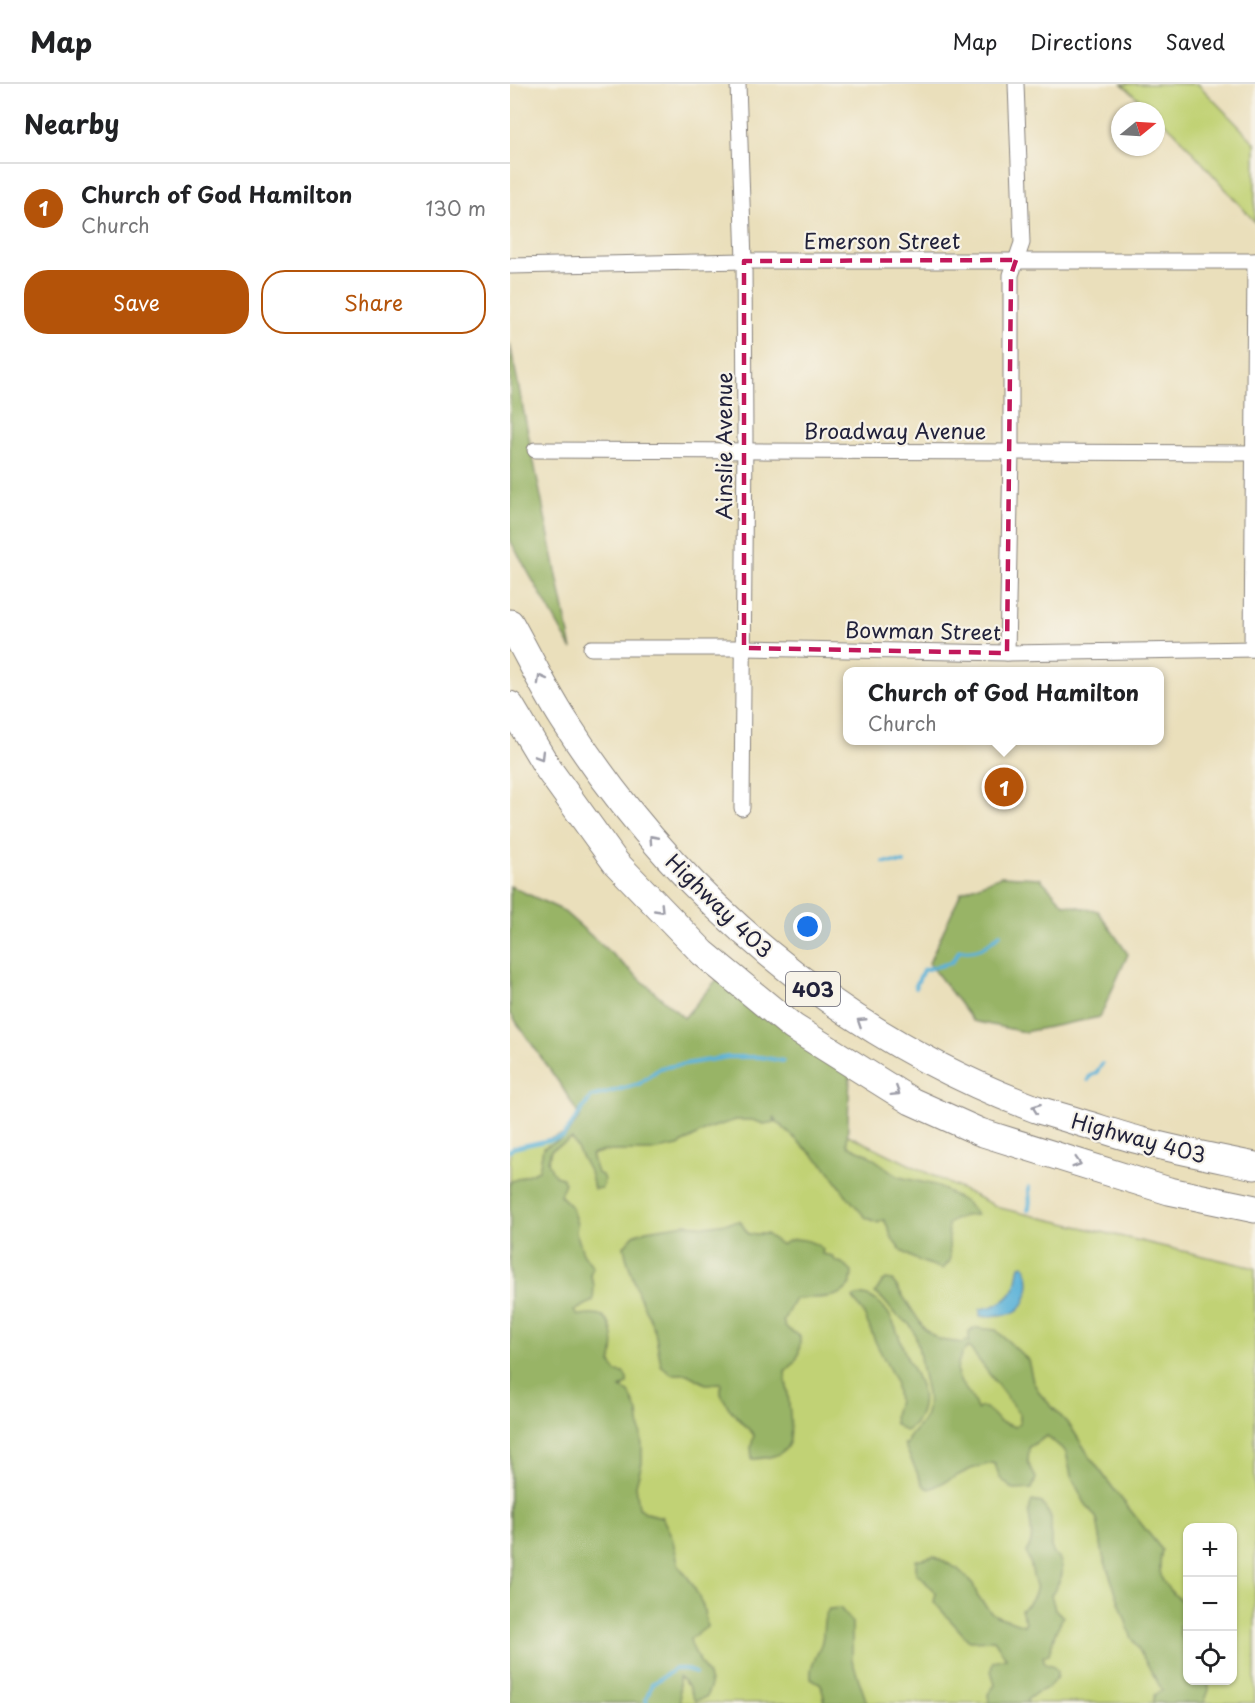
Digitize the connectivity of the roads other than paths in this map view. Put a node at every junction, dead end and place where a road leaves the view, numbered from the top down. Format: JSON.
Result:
{"nodes":[{"id":1,"x":738,"y":84,"type":"edge"},
{"id":2,"x":1016,"y":84,"type":"edge"},
{"id":3,"x":744,"y":261,"type":"junction"},
{"id":4,"x":1016,"y":261,"type":"junction"},
{"id":5,"x":1255,"y":261,"type":"edge"},
{"id":6,"x":510,"y":266,"type":"edge"},
{"id":7,"x":535,"y":450,"type":"dead end"},
{"id":8,"x":745,"y":450,"type":"junction"},
{"id":9,"x":1011,"y":452,"type":"junction"},
{"id":10,"x":1254,"y":453,"type":"edge"},
{"id":11,"x":510,"y":623,"type":"edge"},
{"id":12,"x":591,"y":648,"type":"dead end"},
{"id":13,"x":744,"y":648,"type":"junction"},
{"id":14,"x":1254,"y":650,"type":"edge"},
{"id":15,"x":1007,"y":653,"type":"junction"},
{"id":16,"x":510,"y":705,"type":"edge"},
{"id":17,"x":742,"y":808,"type":"dead end"},
{"id":18,"x":1255,"y":1166,"type":"edge"},
{"id":19,"x":1255,"y":1209,"type":"edge"}],
"edges":[{"from":1,"to":3,"type":"street","name":"Ainslie Avenue"},
{"from":2,"to":4,"type":"street"},
{"from":3,"to":4,"type":"street","name":"Emerson Street"},
{"from":3,"to":6,"type":"street","name":"Emerson Street"},
{"from":3,"to":8,"type":"street","name":"Ainslie Avenue"},
{"from":4,"to":5,"type":"street","name":"Emerson Street"},
{"from":4,"to":9,"type":"street"},
{"from":5,"to":10,"type":"street"},
{"from":7,"to":8,"type":"street","name":"Broadway Avenue"},
{"from":8,"to":9,"type":"street","name":"Broadway Avenue"},
{"from":8,"to":13,"type":"street","name":"Ainslie Avenue"},
{"from":9,"to":10,"type":"street","name":"Broadway Avenue"},
{"from":9,"to":15,"type":"street"},
{"from":10,"to":14,"type":"street"},
{"from":18,"to":11,"type":"highway","name":"Highway 403","number":"403","one_way":true},
{"from":12,"to":13,"type":"street","name":"Bowman Street"},
{"from":13,"to":15,"type":"street","name":"Bowman Street"},
{"from":13,"to":17,"type":"street","name":"Ainslie Avenue"},
{"from":14,"to":15,"type":"street","name":"Bowman Street"},
{"from":16,"to":19,"type":"highway","name":"Highway 403","number":"403","one_way":true}]}
